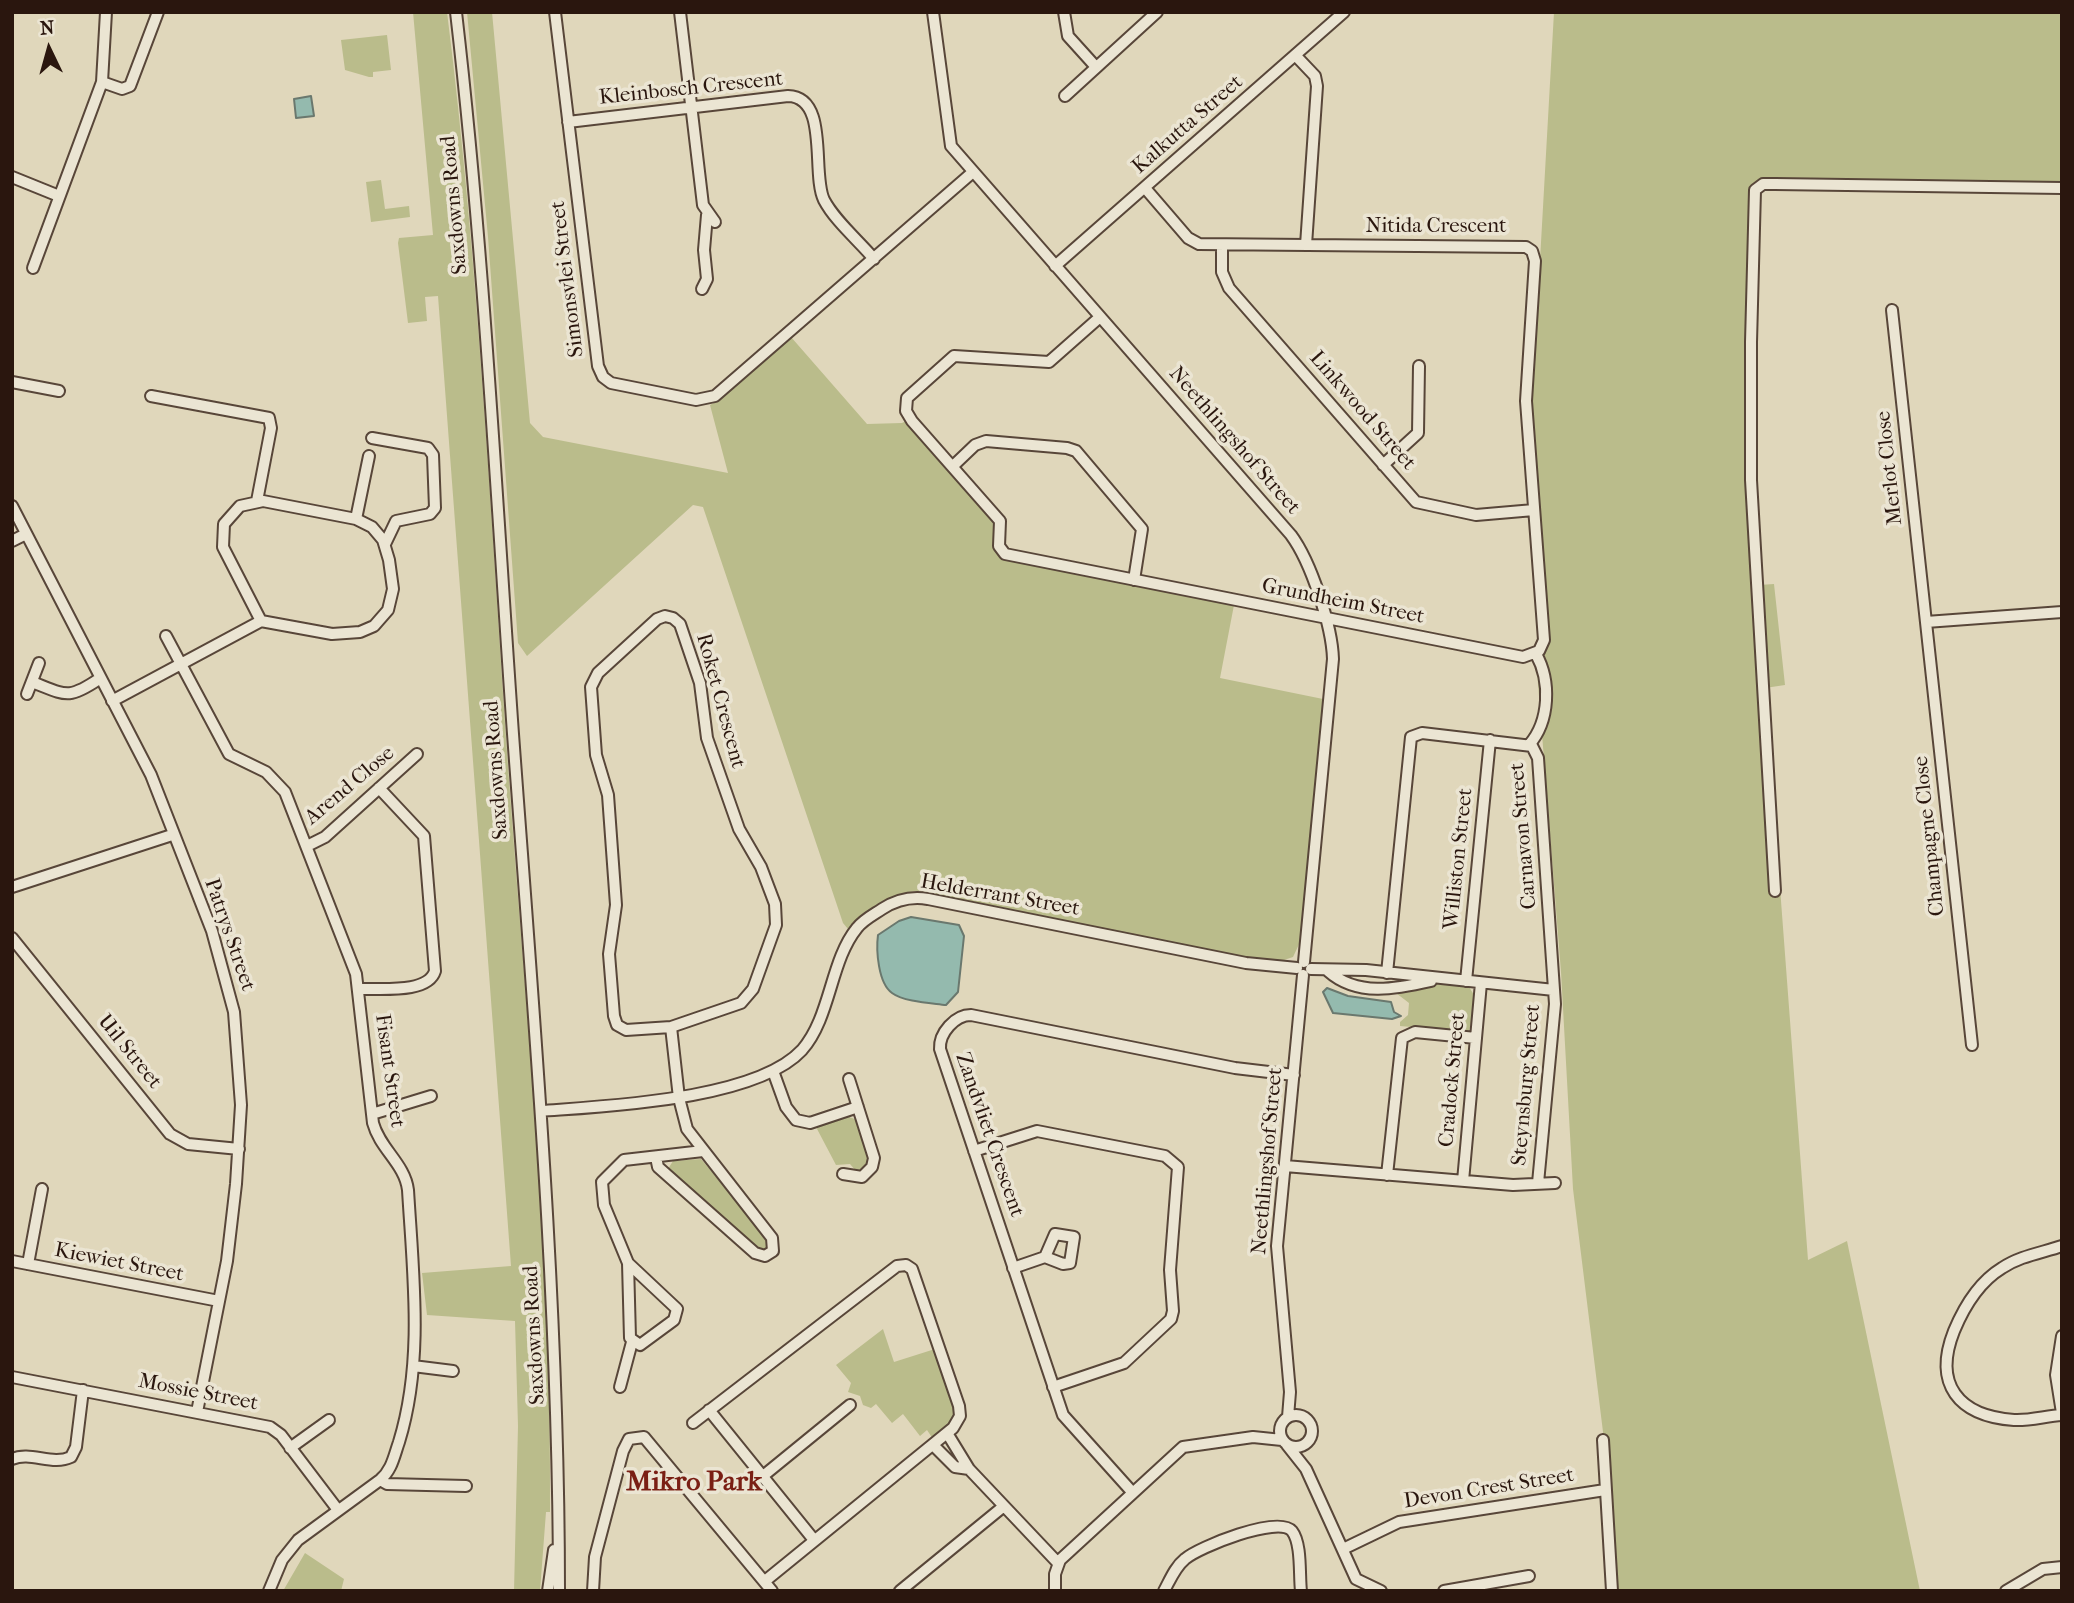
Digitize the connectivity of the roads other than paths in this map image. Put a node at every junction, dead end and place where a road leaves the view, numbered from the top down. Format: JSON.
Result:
{"nodes":[{"id":1,"x":106,"y":12,"type":"edge"},
{"id":2,"x":158,"y":12,"type":"edge"},
{"id":3,"x":456,"y":12,"type":"edge"},
{"id":4,"x":555,"y":12,"type":"edge"},
{"id":5,"x":680,"y":12,"type":"edge"},
{"id":6,"x":933,"y":12,"type":"edge"},
{"id":7,"x":1064,"y":12,"type":"edge"},
{"id":8,"x":1157,"y":12,"type":"edge"},
{"id":9,"x":1344,"y":12,"type":"edge"},
{"id":10,"x":1296,"y":57,"type":"junction"},
{"id":11,"x":1096,"y":67,"type":"junction"},
{"id":12,"x":102,"y":82,"type":"junction"},
{"id":13,"x":1065,"y":96,"type":"dead end"},
{"id":14,"x":691,"y":108,"type":"junction"},
{"id":15,"x":568,"y":122,"type":"junction"},
{"id":16,"x":973,"y":172,"type":"junction"},
{"id":17,"x":12,"y":177,"type":"edge"},
{"id":18,"x":1145,"y":188,"type":"junction"},
{"id":19,"x":2062,"y":188,"type":"edge"},
{"id":20,"x":60,"y":196,"type":"junction"},
{"id":21,"x":1222,"y":246,"type":"junction"},
{"id":22,"x":1306,"y":246,"type":"junction"},
{"id":23,"x":874,"y":258,"type":"junction"},
{"id":24,"x":1055,"y":266,"type":"junction"},
{"id":25,"x":33,"y":268,"type":"dead end"},
{"id":26,"x":702,"y":289,"type":"dead end"},
{"id":27,"x":1892,"y":310,"type":"dead end"},
{"id":28,"x":1100,"y":317,"type":"junction"},
{"id":29,"x":1419,"y":366,"type":"dead end"},
{"id":30,"x":13,"y":385,"type":"edge"},
{"id":31,"x":59,"y":391,"type":"dead end"},
{"id":32,"x":151,"y":396,"type":"dead end"},
{"id":33,"x":372,"y":438,"type":"dead end"},
{"id":34,"x":369,"y":456,"type":"dead end"},
{"id":35,"x":1383,"y":465,"type":"junction"},
{"id":36,"x":953,"y":466,"type":"junction"},
{"id":37,"x":257,"y":501,"type":"junction"},
{"id":38,"x":12,"y":506,"type":"edge"},
{"id":39,"x":1534,"y":510,"type":"junction"},
{"id":40,"x":356,"y":519,"type":"junction"},
{"id":41,"x":26,"y":534,"type":"junction"},
{"id":42,"x":12,"y":541,"type":"edge"},
{"id":43,"x":386,"y":544,"type":"junction"},
{"id":44,"x":1134,"y":580,"type":"junction"},
{"id":45,"x":2062,"y":611,"type":"edge"},
{"id":46,"x":1324,"y":618,"type":"junction"},
{"id":47,"x":261,"y":621,"type":"junction"},
{"id":48,"x":1926,"y":622,"type":"junction"},
{"id":49,"x":166,"y":636,"type":"dead end"},
{"id":50,"x":1536,"y":654,"type":"junction"},
{"id":51,"x":39,"y":663,"type":"dead end"},
{"id":52,"x":181,"y":664,"type":"junction"},
{"id":53,"x":99,"y":678,"type":"junction"},
{"id":54,"x":32,"y":682,"type":"junction"},
{"id":55,"x":27,"y":694,"type":"dead end"},
{"id":56,"x":112,"y":701,"type":"junction"},
{"id":57,"x":1490,"y":740,"type":"junction"},
{"id":58,"x":1529,"y":745,"type":"junction"},
{"id":59,"x":417,"y":754,"type":"dead end"},
{"id":60,"x":379,"y":788,"type":"junction"},
{"id":61,"x":172,"y":835,"type":"junction"},
{"id":62,"x":307,"y":846,"type":"junction"},
{"id":63,"x":12,"y":887,"type":"edge"},
{"id":64,"x":1775,"y":891,"type":"dead end"},
{"id":65,"x":12,"y":938,"type":"edge"},
{"id":66,"x":1304,"y":969,"type":"junction"},
{"id":67,"x":1328,"y":971,"type":"junction"},
{"id":68,"x":1349,"y":971,"type":"junction"},
{"id":69,"x":1387,"y":973,"type":"junction"},
{"id":70,"x":1439,"y":979,"type":"junction"},
{"id":71,"x":1466,"y":982,"type":"junction"},
{"id":72,"x":1481,"y":983,"type":"junction"},
{"id":73,"x":1347,"y":984,"type":"junction"},
{"id":74,"x":359,"y":989,"type":"junction"},
{"id":75,"x":1554,"y":990,"type":"junction"},
{"id":76,"x":671,"y":1027,"type":"junction"},
{"id":77,"x":1476,"y":1038,"type":"junction"},
{"id":78,"x":1972,"y":1045,"type":"dead end"},
{"id":79,"x":773,"y":1071,"type":"junction"},
{"id":80,"x":1294,"y":1075,"type":"junction"},
{"id":81,"x":849,"y":1079,"type":"dead end"},
{"id":82,"x":431,"y":1096,"type":"dead end"},
{"id":83,"x":679,"y":1098,"type":"junction"},
{"id":84,"x":858,"y":1107,"type":"junction"},
{"id":85,"x":541,"y":1111,"type":"junction"},
{"id":86,"x":372,"y":1115,"type":"junction"},
{"id":87,"x":239,"y":1149,"type":"junction"},
{"id":88,"x":704,"y":1151,"type":"junction"},
{"id":89,"x":974,"y":1151,"type":"junction"},
{"id":90,"x":656,"y":1157,"type":"junction"},
{"id":91,"x":1285,"y":1166,"type":"junction"},
{"id":92,"x":843,"y":1174,"type":"dead end"},
{"id":93,"x":1387,"y":1175,"type":"junction"},
{"id":94,"x":1463,"y":1181,"type":"junction"},
{"id":95,"x":1555,"y":1182,"type":"dead end"},
{"id":96,"x":1538,"y":1183,"type":"junction"},
{"id":97,"x":42,"y":1189,"type":"dead end"},
{"id":98,"x":2062,"y":1246,"type":"edge"},
{"id":99,"x":1045,"y":1257,"type":"dead end"},
{"id":100,"x":12,"y":1261,"type":"edge"},
{"id":101,"x":628,"y":1263,"type":"junction"},
{"id":102,"x":27,"y":1264,"type":"junction"},
{"id":103,"x":1013,"y":1268,"type":"junction"},
{"id":104,"x":219,"y":1301,"type":"junction"},
{"id":105,"x":2062,"y":1336,"type":"edge"},
{"id":106,"x":632,"y":1342,"type":"junction"},
{"id":107,"x":413,"y":1366,"type":"junction"},
{"id":108,"x":453,"y":1371,"type":"dead end"},
{"id":109,"x":12,"y":1377,"type":"edge"},
{"id":110,"x":620,"y":1387,"type":"dead end"},
{"id":111,"x":1054,"y":1387,"type":"junction"},
{"id":112,"x":83,"y":1390,"type":"junction"},
{"id":113,"x":1290,"y":1392,"type":"junction"},
{"id":114,"x":850,"y":1405,"type":"dead end"},
{"id":115,"x":709,"y":1410,"type":"junction"},
{"id":116,"x":197,"y":1412,"type":"junction"},
{"id":117,"x":2062,"y":1414,"type":"edge"},
{"id":118,"x":1304,"y":1418,"type":"junction"},
{"id":119,"x":329,"y":1420,"type":"dead end"},
{"id":120,"x":1285,"y":1420,"type":"junction"},
{"id":121,"x":693,"y":1423,"type":"dead end"},
{"id":122,"x":947,"y":1433,"type":"junction"},
{"id":123,"x":1253,"y":1437,"type":"junction"},
{"id":124,"x":1603,"y":1440,"type":"dead end"},
{"id":125,"x":1309,"y":1441,"type":"junction"},
{"id":126,"x":1285,"y":1442,"type":"junction"},
{"id":127,"x":933,"y":1445,"type":"junction"},
{"id":128,"x":290,"y":1448,"type":"junction"},
{"id":129,"x":12,"y":1458,"type":"edge"},
{"id":130,"x":969,"y":1469,"type":"junction"},
{"id":131,"x":1306,"y":1469,"type":"junction"},
{"id":132,"x":763,"y":1476,"type":"junction"},
{"id":133,"x":380,"y":1480,"type":"junction"},
{"id":134,"x":466,"y":1486,"type":"dead end"},
{"id":135,"x":1605,"y":1490,"type":"junction"},
{"id":136,"x":1133,"y":1493,"type":"junction"},
{"id":137,"x":1004,"y":1506,"type":"junction"},
{"id":138,"x":338,"y":1510,"type":"junction"},
{"id":139,"x":557,"y":1526,"type":"junction"},
{"id":140,"x":814,"y":1540,"type":"junction"},
{"id":141,"x":1343,"y":1549,"type":"junction"},
{"id":142,"x":1058,"y":1563,"type":"junction"},
{"id":143,"x":2062,"y":1567,"type":"edge"},
{"id":144,"x":1529,"y":1576,"type":"dead end"},
{"id":145,"x":768,"y":1586,"type":"edge"},
{"id":146,"x":269,"y":1591,"type":"edge"},
{"id":147,"x":548,"y":1591,"type":"edge"},
{"id":148,"x":559,"y":1591,"type":"edge"},
{"id":149,"x":593,"y":1591,"type":"edge"},
{"id":150,"x":900,"y":1591,"type":"edge"},
{"id":151,"x":1055,"y":1591,"type":"edge"},
{"id":152,"x":1164,"y":1591,"type":"edge"},
{"id":153,"x":1301,"y":1591,"type":"edge"},
{"id":154,"x":1381,"y":1591,"type":"edge"},
{"id":155,"x":1444,"y":1591,"type":"edge"},
{"id":156,"x":1612,"y":1591,"type":"edge"},
{"id":157,"x":2006,"y":1591,"type":"edge"}],
"edges":[{"from":1,"to":12,"type":"street"},
{"from":2,"to":12,"type":"street"},
{"from":3,"to":85,"type":"street","name":"Saxdowns Road"},
{"from":4,"to":15,"type":"street","name":"Simonsvlei Street"},
{"from":5,"to":14,"type":"street"},
{"from":6,"to":16,"type":"street","name":"Neethlingshof Street"},
{"from":7,"to":11,"type":"street"},
{"from":8,"to":11,"type":"street"},
{"from":9,"to":10,"type":"street","name":"Kalkutta Street"},
{"from":10,"to":18,"type":"street","name":"Kalkutta Street"},
{"from":10,"to":22,"type":"street"},
{"from":11,"to":13,"type":"street"},
{"from":12,"to":20,"type":"street"},
{"from":14,"to":15,"type":"street","name":"Kleinbosch Crescent"},
{"from":14,"to":23,"type":"street","name":"Kleinbosch Crescent"},
{"from":14,"to":26,"type":"street"},
{"from":15,"to":23,"type":"street","name":"Simonsvlei Street"},
{"from":16,"to":23,"type":"street","name":"Simonsvlei Street"},
{"from":16,"to":24,"type":"street","name":"Neethlingshof Street"},
{"from":17,"to":20,"type":"street"},
{"from":18,"to":21,"type":"street","name":"Nitida Crescent"},
{"from":18,"to":24,"type":"street","name":"Kalkutta Street"},
{"from":19,"to":64,"type":"street"},
{"from":20,"to":25,"type":"street"},
{"from":21,"to":22,"type":"street","name":"Nitida Crescent"},
{"from":21,"to":35,"type":"street","name":"Linkwood Street"},
{"from":22,"to":39,"type":"street","name":"Nitida Crescent"},
{"from":24,"to":28,"type":"street","name":"Neethlingshof Street"},
{"from":27,"to":48,"type":"street","name":"Merlot Close"},
{"from":28,"to":36,"type":"street"},
{"from":28,"to":46,"type":"street","name":"Neethlingshof Street"},
{"from":29,"to":35,"type":"street"},
{"from":30,"to":31,"type":"street"},
{"from":32,"to":37,"type":"street"},
{"from":33,"to":43,"type":"street"},
{"from":34,"to":40,"type":"street"},
{"from":35,"to":39,"type":"street","name":"Linkwood Street"},
{"from":36,"to":44,"type":"street","name":"Grundheim Street"},
{"from":36,"to":44,"type":"street"},
{"from":37,"to":40,"type":"street"},
{"from":37,"to":47,"type":"street"},
{"from":38,"to":41,"type":"street","name":"Patrys Street"},
{"from":39,"to":50,"type":"street"},
{"from":40,"to":43,"type":"street"},
{"from":41,"to":42,"type":"street"},
{"from":41,"to":53,"type":"street","name":"Patrys Street"},
{"from":43,"to":47,"type":"street"},
{"from":44,"to":46,"type":"street","name":"Grundheim Street"},
{"from":45,"to":48,"type":"street"},
{"from":46,"to":50,"type":"street","name":"Grundheim Street"},
{"from":46,"to":66,"type":"street","name":"Neethlingshof Street"},
{"from":47,"to":52,"type":"street"},
{"from":48,"to":78,"type":"street","name":"Champagne Close"},
{"from":49,"to":52,"type":"street","name":"Fisant Street"},
{"from":50,"to":58,"type":"street"},
{"from":51,"to":54,"type":"street"},
{"from":52,"to":56,"type":"street"},
{"from":52,"to":62,"type":"street","name":"Fisant Street"},
{"from":53,"to":54,"type":"street"},
{"from":53,"to":56,"type":"street","name":"Patrys Street"},
{"from":54,"to":55,"type":"street"},
{"from":56,"to":61,"type":"street","name":"Patrys Street"},
{"from":57,"to":58,"type":"street","name":"Carnavon Street"},
{"from":57,"to":69,"type":"street","name":"Carnavon Street"},
{"from":57,"to":71,"type":"street","name":"Williston Street"},
{"from":58,"to":75,"type":"street","name":"Carnavon Street"},
{"from":59,"to":60,"type":"street","name":"Arend Close"},
{"from":60,"to":62,"type":"street","name":"Arend Close"},
{"from":60,"to":74,"type":"street"},
{"from":61,"to":63,"type":"street"},
{"from":61,"to":87,"type":"street","name":"Patrys Street"},
{"from":62,"to":74,"type":"street","name":"Fisant Street"},
{"from":65,"to":87,"type":"street","name":"Uil Street"},
{"from":66,"to":67,"type":"street","name":"Helderrant Street"},
{"from":66,"to":79,"type":"street","name":"Helderrant Street"},
{"from":66,"to":80,"type":"street","name":"Neethlingshof Street"},
{"from":67,"to":68,"type":"street","name":"Helderrant Street"},
{"from":67,"to":73,"type":"street"},
{"from":68,"to":69,"type":"street","name":"Helderrant Street"},
{"from":68,"to":73,"type":"street"},
{"from":69,"to":70,"type":"street","name":"Helderrant Street"},
{"from":70,"to":71,"type":"street","name":"Helderrant Street"},
{"from":70,"to":73,"type":"street"},
{"from":71,"to":72,"type":"street","name":"Helderrant Street"},
{"from":72,"to":75,"type":"street","name":"Helderrant Street"},
{"from":72,"to":77,"type":"street","name":"Cradock Street"},
{"from":74,"to":86,"type":"street","name":"Fisant Street"},
{"from":75,"to":96,"type":"street","name":"Steynsburg Street"},
{"from":76,"to":76,"type":"street","name":"Roket Crescent"},
{"from":76,"to":83,"type":"street"},
{"from":77,"to":93,"type":"street"},
{"from":77,"to":94,"type":"street","name":"Cradock Street"},
{"from":79,"to":83,"type":"street","name":"Helderrant Street"},
{"from":79,"to":84,"type":"street"},
{"from":80,"to":89,"type":"street","name":"Zandvliet Crescent"},
{"from":80,"to":91,"type":"street","name":"Neethlingshof Street"},
{"from":81,"to":84,"type":"street"},
{"from":82,"to":86,"type":"street"},
{"from":83,"to":85,"type":"street","name":"Helderrant Street"},
{"from":83,"to":88,"type":"street"},
{"from":84,"to":92,"type":"street"},
{"from":85,"to":139,"type":"street","name":"Saxdowns Road"},
{"from":86,"to":107,"type":"street","name":"Fisant Street"},
{"from":87,"to":104,"type":"street","name":"Patrys Street"},
{"from":88,"to":90,"type":"street"},
{"from":88,"to":90,"type":"street"},
{"from":89,"to":103,"type":"street","name":"Zandvliet Crescent"},
{"from":89,"to":111,"type":"street"},
{"from":90,"to":101,"type":"street"},
{"from":91,"to":93,"type":"street"},
{"from":91,"to":113,"type":"street","name":"Neethlingshof Street"},
{"from":93,"to":94,"type":"street"},
{"from":94,"to":96,"type":"street"},
{"from":95,"to":96,"type":"street"},
{"from":97,"to":102,"type":"street"},
{"from":98,"to":117,"type":"street"},
{"from":99,"to":103,"type":"street"},
{"from":100,"to":102,"type":"street","name":"Kiewiet Street"},
{"from":101,"to":106,"type":"street"},
{"from":101,"to":106,"type":"street"},
{"from":102,"to":104,"type":"street","name":"Kiewiet Street"},
{"from":103,"to":111,"type":"street","name":"Zandvliet Crescent"},
{"from":104,"to":116,"type":"street","name":"Patrys Street"},
{"from":105,"to":117,"type":"street"},
{"from":106,"to":110,"type":"street"},
{"from":107,"to":108,"type":"street"},
{"from":107,"to":133,"type":"street","name":"Fisant Street"},
{"from":109,"to":112,"type":"street","name":"Mossie Street"},
{"from":111,"to":136,"type":"street","name":"Zandvliet Crescent"},
{"from":112,"to":116,"type":"street","name":"Mossie Street"},
{"from":112,"to":129,"type":"street"},
{"from":113,"to":118,"type":"street","name":"Neethlingshof Street"},
{"from":113,"to":120,"type":"street","name":"Neethlingshof Street"},
{"from":114,"to":132,"type":"street"},
{"from":115,"to":121,"type":"street"},
{"from":115,"to":122,"type":"street"},
{"from":115,"to":132,"type":"street"},
{"from":116,"to":128,"type":"street","name":"Mossie Street"},
{"from":118,"to":120,"type":"street"},
{"from":118,"to":125,"type":"street"},
{"from":119,"to":128,"type":"street"},
{"from":120,"to":123,"type":"street"},
{"from":120,"to":126,"type":"street"},
{"from":122,"to":127,"type":"street"},
{"from":122,"to":130,"type":"street"},
{"from":123,"to":126,"type":"street"},
{"from":123,"to":136,"type":"street"},
{"from":124,"to":135,"type":"street"},
{"from":125,"to":126,"type":"street"},
{"from":125,"to":131,"type":"street"},
{"from":126,"to":131,"type":"street"},
{"from":127,"to":130,"type":"street"},
{"from":127,"to":140,"type":"street"},
{"from":128,"to":138,"type":"street","name":"Mossie Street"},
{"from":130,"to":137,"type":"street"},
{"from":131,"to":141,"type":"street"},
{"from":132,"to":140,"type":"street"},
{"from":133,"to":134,"type":"street"},
{"from":133,"to":138,"type":"street","name":"Fisant Street"},
{"from":135,"to":141,"type":"street","name":"Devon Crest Street"},
{"from":135,"to":156,"type":"street"},
{"from":136,"to":142,"type":"street"},
{"from":137,"to":142,"type":"street"},
{"from":137,"to":150,"type":"street"},
{"from":138,"to":146,"type":"street","name":"Fisant Street"},
{"from":139,"to":147,"type":"street","name":"Saxdowns Road"},
{"from":139,"to":148,"type":"street","name":"Saxdowns Road"},
{"from":140,"to":145,"type":"street"},
{"from":141,"to":154,"type":"street"},
{"from":142,"to":151,"type":"street"},
{"from":143,"to":157,"type":"street"},
{"from":144,"to":155,"type":"street"},
{"from":145,"to":149,"type":"street"},
{"from":152,"to":153,"type":"street"}]}
